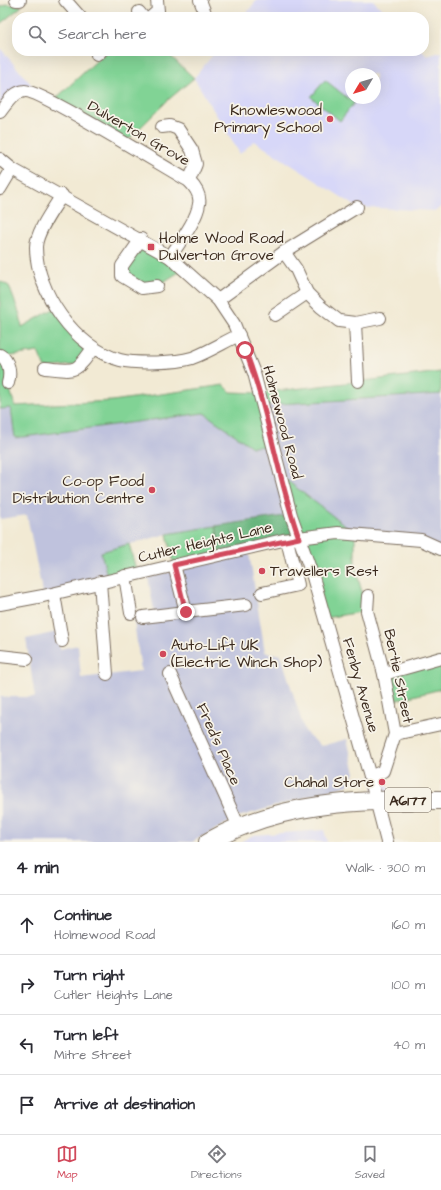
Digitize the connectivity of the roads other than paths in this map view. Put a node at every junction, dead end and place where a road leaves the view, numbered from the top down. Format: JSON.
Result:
{"nodes":[{"id":1,"x":16,"y":0,"type":"edge"},
{"id":2,"x":20,"y":0,"type":"edge"},
{"id":3,"x":65,"y":0,"type":"edge"},
{"id":4,"x":157,"y":0,"type":"edge"},
{"id":5,"x":200,"y":0,"type":"edge"},
{"id":6,"x":76,"y":12,"type":"edge"},
{"id":7,"x":157,"y":12,"type":"edge"},
{"id":8,"x":205,"y":12,"type":"edge"},
{"id":9,"x":0,"y":112,"type":"edge"},
{"id":10,"x":162,"y":127,"type":"dead end"},
{"id":11,"x":0,"y":159,"type":"edge"},
{"id":12,"x":12,"y":169,"type":"junction"},
{"id":13,"x":189,"y":181,"type":"junction"},
{"id":14,"x":0,"y":189,"type":"edge"},
{"id":15,"x":62,"y":195,"type":"junction"},
{"id":16,"x":357,"y":207,"type":"dead end"},
{"id":17,"x":141,"y":239,"type":"junction"},
{"id":18,"x":284,"y":252,"type":"junction"},
{"id":19,"x":170,"y":257,"type":"junction"},
{"id":20,"x":157,"y":286,"type":"dead end"},
{"id":21,"x":307,"y":292,"type":"junction"},
{"id":22,"x":218,"y":300,"type":"junction"},
{"id":23,"x":275,"y":315,"type":"dead end"},
{"id":24,"x":380,"y":318,"type":"dead end"},
{"id":25,"x":355,"y":323,"type":"junction"},
{"id":26,"x":239,"y":335,"type":"junction"},
{"id":27,"x":93,"y":348,"type":"junction"},
{"id":28,"x":0,"y":355,"type":"edge"},
{"id":29,"x":46,"y":368,"type":"dead end"},
{"id":30,"x":358,"y":381,"type":"dead end"},
{"id":31,"x":8,"y":383,"type":"dead end"},
{"id":32,"x":299,"y":538,"type":"junction"},
{"id":33,"x":287,"y":540,"type":"junction"},
{"id":34,"x":441,"y":549,"type":"edge"},
{"id":35,"x":174,"y":565,"type":"junction"},
{"id":36,"x":125,"y":576,"type":"junction"},
{"id":37,"x":100,"y":582,"type":"junction"},
{"id":38,"x":262,"y":593,"type":"dead end"},
{"id":39,"x":54,"y":594,"type":"junction"},
{"id":40,"x":368,"y":596,"type":"dead end"},
{"id":41,"x":0,"y":604,"type":"edge"},
{"id":42,"x":246,"y":605,"type":"dead end"},
{"id":43,"x":186,"y":612,"type":"junction"},
{"id":44,"x":131,"y":613,"type":"dead end"},
{"id":45,"x":143,"y":617,"type":"dead end"},
{"id":46,"x":62,"y":641,"type":"dead end"},
{"id":47,"x":0,"y":656,"type":"edge"},
{"id":48,"x":441,"y":658,"type":"edge"},
{"id":49,"x":27,"y":659,"type":"dead end"},
{"id":50,"x":107,"y":674,"type":"dead end"},
{"id":51,"x":170,"y":674,"type":"dead end"},
{"id":52,"x":384,"y":674,"type":"junction"},
{"id":53,"x":441,"y":724,"type":"edge"},
{"id":54,"x":395,"y":734,"type":"junction"},
{"id":55,"x":370,"y":777,"type":"junction"},
{"id":56,"x":376,"y":800,"type":"junction"},
{"id":57,"x":441,"y":800,"type":"edge"},
{"id":58,"x":239,"y":827,"type":"junction"},
{"id":59,"x":208,"y":842,"type":"edge"},
{"id":60,"x":387,"y":842,"type":"edge"}],
"edges":[{"from":1,"to":2,"type":"street"},
{"from":3,"to":6,"type":"street"},
{"from":4,"to":7,"type":"street"},
{"from":5,"to":8,"type":"street"},
{"from":9,"to":13,"type":"street","name":"Dulverton Grove"},
{"from":10,"to":13,"type":"street"},
{"from":11,"to":12,"type":"street","name":"Holmewood Road"},
{"from":12,"to":14,"type":"street"},
{"from":12,"to":15,"type":"street","name":"Holmewood Road"},
{"from":13,"to":19,"type":"street","name":"Dulverton Grove"},
{"from":15,"to":17,"type":"street","name":"Holmewood Road"},
{"from":15,"to":27,"type":"street"},
{"from":16,"to":18,"type":"street"},
{"from":17,"to":19,"type":"street","name":"Holmewood Road"},
{"from":17,"to":20,"type":"street"},
{"from":18,"to":21,"type":"street"},
{"from":18,"to":22,"type":"street"},
{"from":19,"to":22,"type":"street","name":"Holmewood Road"},
{"from":21,"to":23,"type":"street"},
{"from":21,"to":25,"type":"street"},
{"from":22,"to":26,"type":"street","name":"Holmewood Road"},
{"from":24,"to":25,"type":"street"},
{"from":25,"to":30,"type":"street"},
{"from":26,"to":27,"type":"street"},
{"from":26,"to":32,"type":"street","name":"Holmewood Road"},
{"from":27,"to":29,"type":"street"},
{"from":28,"to":31,"type":"street"},
{"from":32,"to":33,"type":"street","name":"Cutler Heights Lane"},
{"from":32,"to":34,"type":"street","name":"Cutler Heights Lane"},
{"from":32,"to":55,"type":"street","name":"Fenby Avenue"},
{"from":33,"to":35,"type":"street","name":"Cutler Heights Lane"},
{"from":33,"to":38,"type":"street"},
{"from":35,"to":36,"type":"street","name":"Cutler Heights Lane"},
{"from":35,"to":43,"type":"street"},
{"from":36,"to":37,"type":"street","name":"Cutler Heights Lane"},
{"from":36,"to":44,"type":"street"},
{"from":37,"to":39,"type":"street","name":"Cutler Heights Lane"},
{"from":37,"to":50,"type":"street"},
{"from":39,"to":41,"type":"street","name":"Cutler Heights Lane"},
{"from":39,"to":46,"type":"street"},
{"from":40,"to":52,"type":"street","name":"Bertie Street"},
{"from":42,"to":43,"type":"street"},
{"from":43,"to":45,"type":"street"},
{"from":47,"to":49,"type":"street"},
{"from":48,"to":52,"type":"street"},
{"from":51,"to":58,"type":"street","name":"Fred's Place"},
{"from":52,"to":54,"type":"street","name":"Bertie Street"},
{"from":53,"to":54,"type":"street"},
{"from":54,"to":55,"type":"street","name":"Bertie Street"},
{"from":55,"to":56,"type":"street","name":"Fenby Avenue"},
{"from":56,"to":57,"type":"highway","number":"A6177"},
{"from":56,"to":58,"type":"highway","number":"A6177"},
{"from":56,"to":60,"type":"street","name":"Fenby Avenue"},
{"from":58,"to":59,"type":"highway","number":"A6177"}]}
